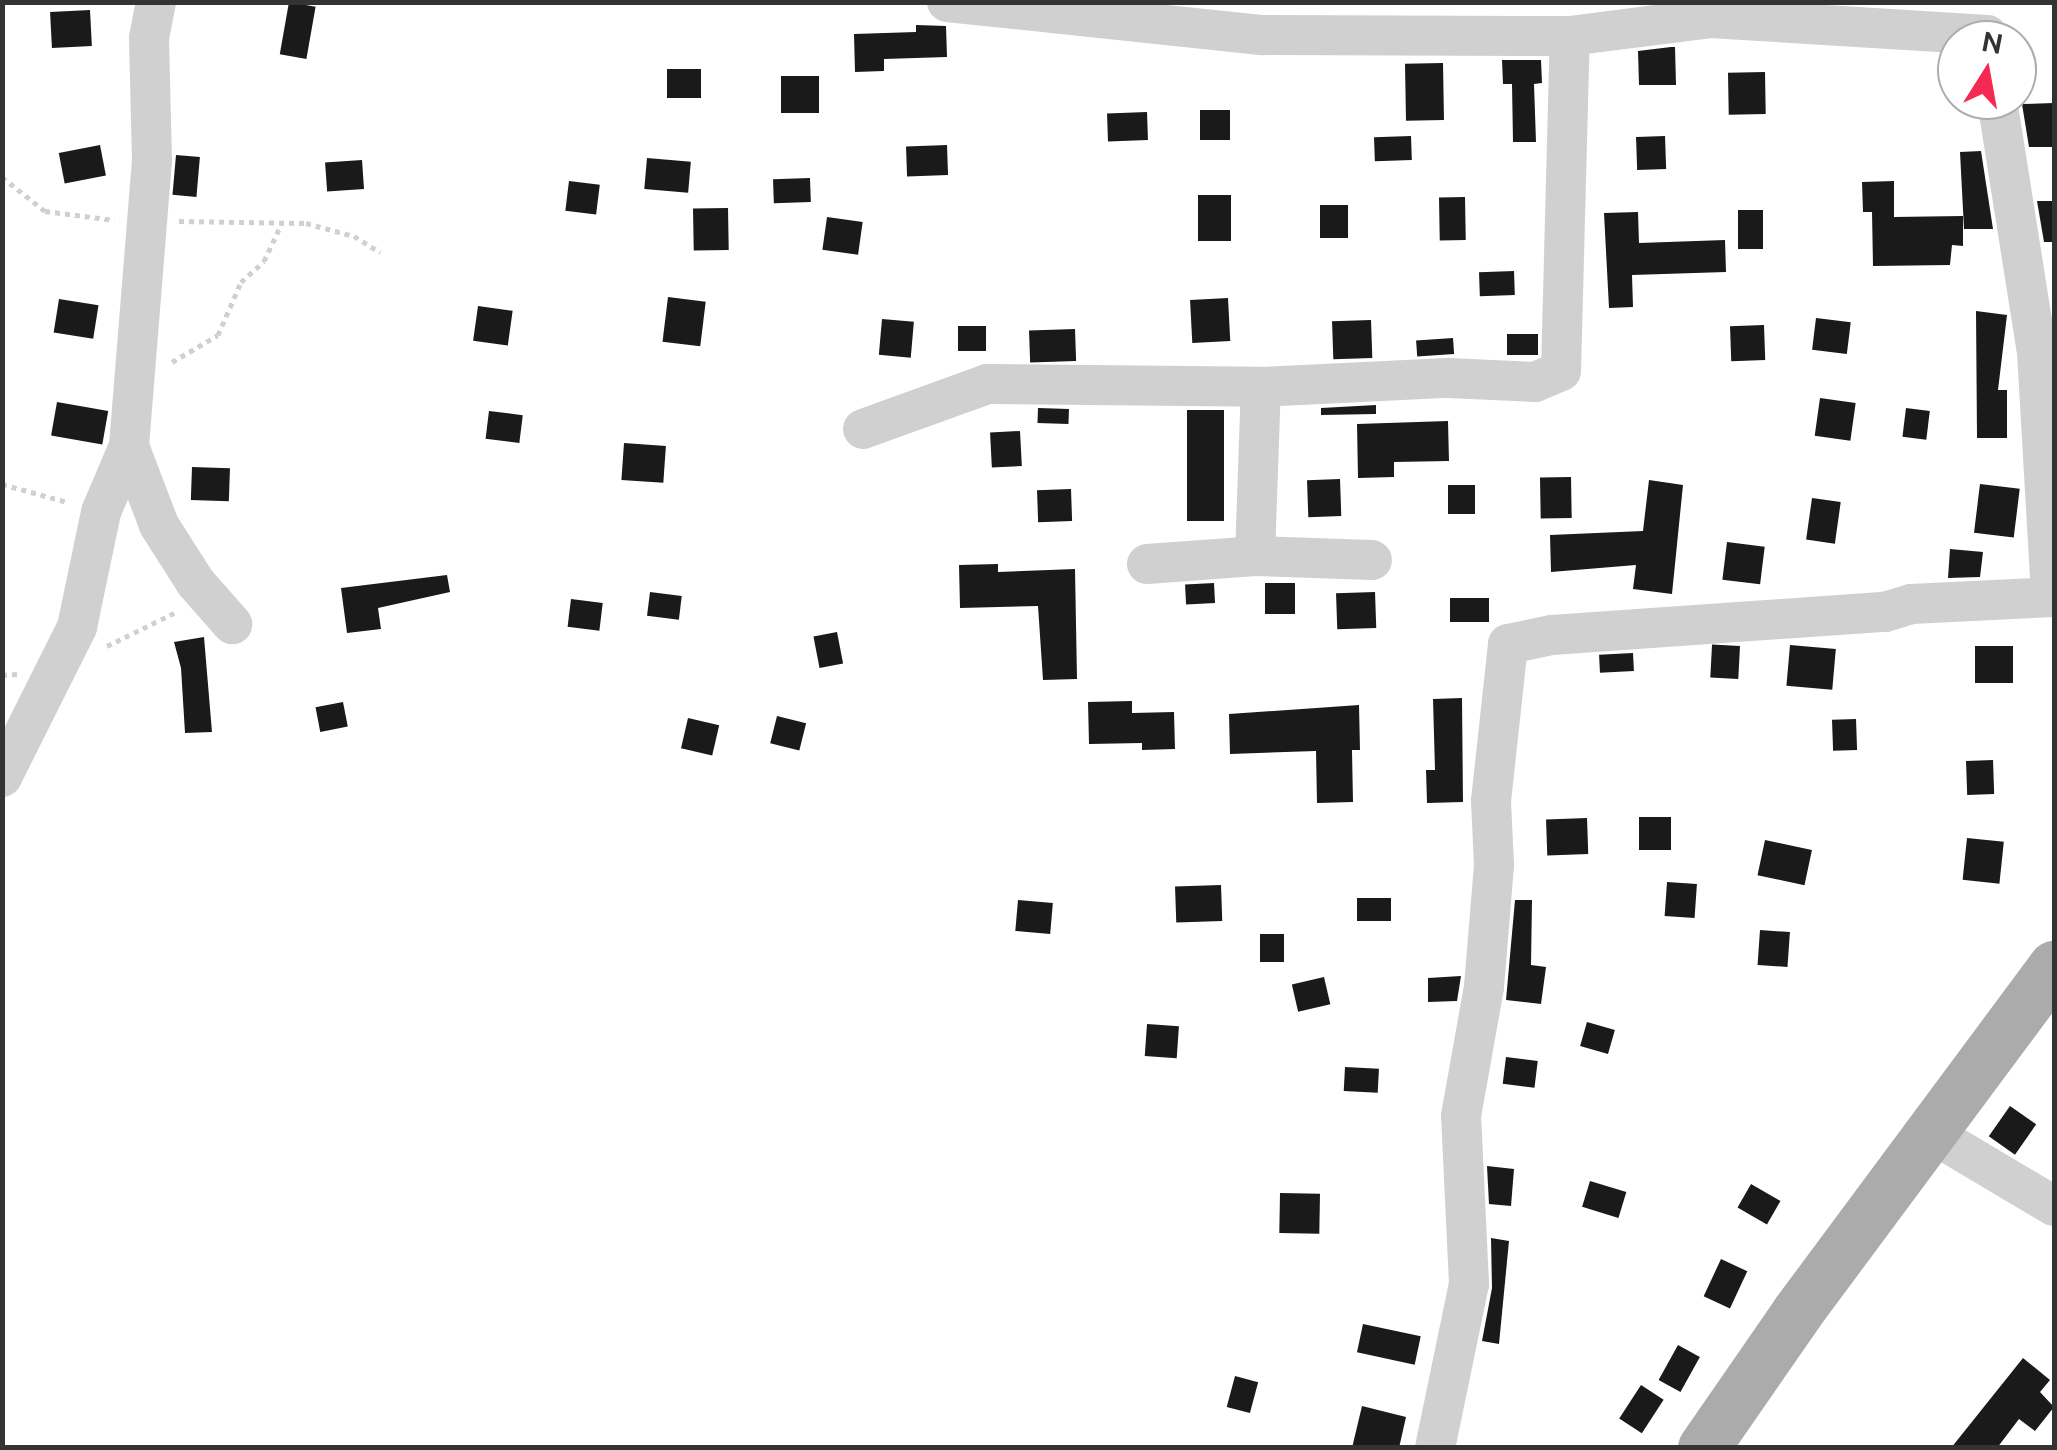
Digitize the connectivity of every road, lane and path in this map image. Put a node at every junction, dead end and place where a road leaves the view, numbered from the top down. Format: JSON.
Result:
{"nodes":[{"id":1,"x":156,"y":2,"type":"edge"},
{"id":2,"x":948,"y":2,"type":"edge"},
{"id":3,"x":1709,"y":10,"type":"edge"},
{"id":4,"x":1261,"y":19,"type":"edge"},
{"id":5,"x":1937,"y":23,"type":"edge"},
{"id":6,"x":1570,"y":36,"type":"junction"},
{"id":7,"x":2000,"y":120,"type":"edge"},
{"id":8,"x":2,"y":178,"type":"edge"},
{"id":9,"x":148,"y":218,"type":"junction"},
{"id":10,"x":282,"y":223,"type":"junction"},
{"id":11,"x":380,"y":252,"type":"dead end"},
{"id":12,"x":1261,"y":387,"type":"junction"},
{"id":13,"x":134,"y":390,"type":"junction"},
{"id":14,"x":864,"y":429,"type":"dead end"},
{"id":15,"x":129,"y":446,"type":"junction"},
{"id":16,"x":2,"y":484,"type":"edge"},
{"id":17,"x":101,"y":512,"type":"junction"},
{"id":18,"x":1255,"y":556,"type":"junction"},
{"id":19,"x":1372,"y":560,"type":"dead end"},
{"id":20,"x":1147,"y":564,"type":"dead end"},
{"id":21,"x":2053,"y":597,"type":"edge"},
{"id":22,"x":232,"y":624,"type":"dead end"},
{"id":23,"x":2,"y":777,"type":"edge"},
{"id":24,"x":2054,"y":967,"type":"edge"},
{"id":25,"x":1931,"y":1133,"type":"junction"},
{"id":26,"x":2054,"y":1206,"type":"edge"},
{"id":27,"x":1435,"y":1448,"type":"edge"},
{"id":28,"x":1704,"y":1448,"type":"edge"}],
"edges":[{"from":1,"to":9,"type":"street"},
{"from":2,"to":4,"type":"street"},
{"from":3,"to":5,"type":"street"},
{"from":3,"to":6,"type":"street"},
{"from":4,"to":6,"type":"street"},
{"from":6,"to":12,"type":"street"},
{"from":7,"to":21,"type":"street"},
{"from":8,"to":9,"type":"path"},
{"from":9,"to":10,"type":"path"},
{"from":9,"to":13,"type":"street"},
{"from":10,"to":11,"type":"path"},
{"from":10,"to":13,"type":"path"},
{"from":12,"to":14,"type":"street"},
{"from":12,"to":18,"type":"street"},
{"from":13,"to":15,"type":"street"},
{"from":15,"to":17,"type":"street"},
{"from":15,"to":22,"type":"street"},
{"from":16,"to":17,"type":"path"},
{"from":17,"to":23,"type":"street"},
{"from":18,"to":19,"type":"street"},
{"from":18,"to":20,"type":"street"},
{"from":21,"to":27,"type":"street"},
{"from":24,"to":25,"type":"main road"},
{"from":25,"to":26,"type":"street"},
{"from":25,"to":28,"type":"main road"}]}
